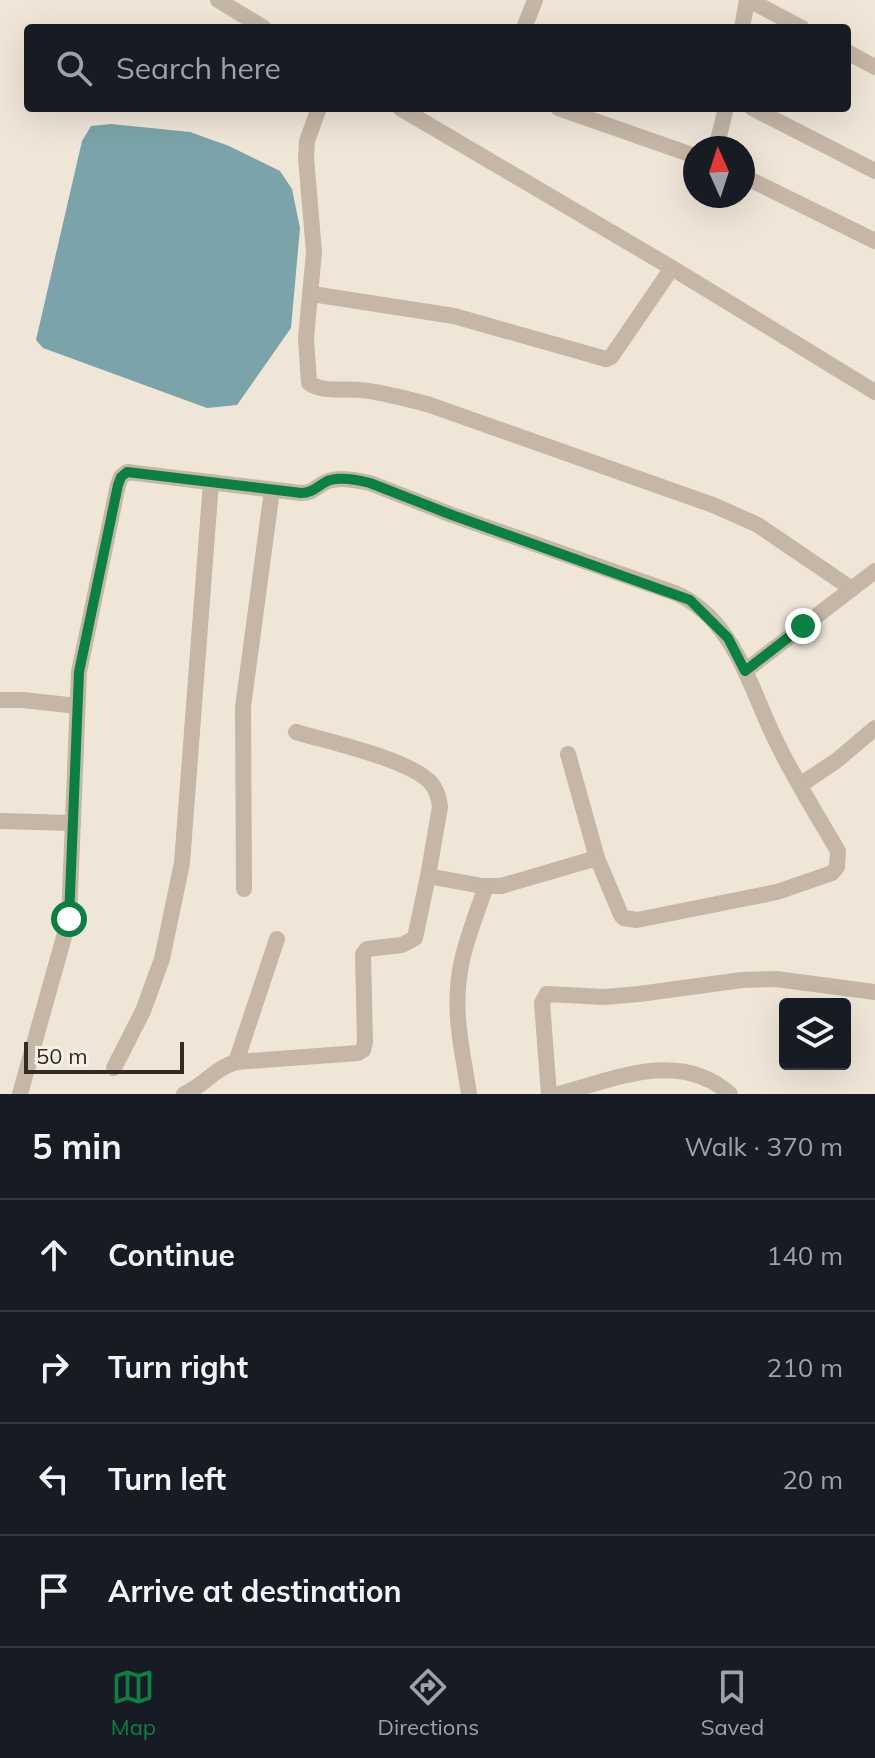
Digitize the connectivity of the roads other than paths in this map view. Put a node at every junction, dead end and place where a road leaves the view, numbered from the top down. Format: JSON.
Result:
{"nodes":[{"id":1,"x":218,"y":0,"type":"edge"},
{"id":2,"x":535,"y":0,"type":"edge"},
{"id":3,"x":748,"y":0,"type":"edge"},
{"id":4,"x":257,"y":24,"type":"edge"},
{"id":5,"x":526,"y":24,"type":"edge"},
{"id":6,"x":743,"y":24,"type":"edge"},
{"id":7,"x":794,"y":24,"type":"edge"},
{"id":8,"x":851,"y":54,"type":"edge"},
{"id":9,"x":875,"y":67,"type":"edge"},
{"id":10,"x":318,"y":112,"type":"edge"},
{"id":11,"x":407,"y":112,"type":"edge"},
{"id":12,"x":569,"y":112,"type":"edge"},
{"id":13,"x":725,"y":112,"type":"edge"},
{"id":14,"x":760,"y":112,"type":"edge"},
{"id":15,"x":719,"y":136,"type":"edge"},
{"id":16,"x":683,"y":152,"type":"edge"},
{"id":17,"x":875,"y":171,"type":"edge"},
{"id":18,"x":755,"y":182,"type":"edge"},
{"id":19,"x":875,"y":241,"type":"edge"},
{"id":20,"x":672,"y":268,"type":"junction"},
{"id":21,"x":312,"y":294,"type":"junction"},
{"id":22,"x":875,"y":392,"type":"edge"},
{"id":23,"x":211,"y":482,"type":"junction"},
{"id":24,"x":272,"y":490,"type":"junction"},
{"id":25,"x":875,"y":571,"type":"edge"},
{"id":26,"x":852,"y":589,"type":"junction"},
{"id":27,"x":745,"y":671,"type":"junction"},
{"id":28,"x":0,"y":700,"type":"edge"},
{"id":29,"x":77,"y":706,"type":"junction"},
{"id":30,"x":875,"y":728,"type":"edge"},
{"id":31,"x":296,"y":732,"type":"dead end"},
{"id":32,"x":568,"y":754,"type":"dead end"},
{"id":33,"x":800,"y":785,"type":"junction"},
{"id":34,"x":0,"y":821,"type":"edge"},
{"id":35,"x":73,"y":823,"type":"junction"},
{"id":36,"x":597,"y":858,"type":"junction"},
{"id":37,"x":428,"y":876,"type":"junction"},
{"id":38,"x":486,"y":886,"type":"junction"},
{"id":39,"x":244,"y":889,"type":"dead end"},
{"id":40,"x":277,"y":939,"type":"dead end"},
{"id":41,"x":875,"y":992,"type":"edge"},
{"id":42,"x":236,"y":1062,"type":"junction"},
{"id":43,"x":114,"y":1068,"type":"dead end"},
{"id":44,"x":20,"y":1094,"type":"edge"},
{"id":45,"x":184,"y":1094,"type":"edge"},
{"id":46,"x":469,"y":1094,"type":"edge"},
{"id":47,"x":549,"y":1094,"type":"edge"},
{"id":48,"x":558,"y":1094,"type":"edge"},
{"id":49,"x":730,"y":1094,"type":"edge"}],
"edges":[{"from":1,"to":4,"type":"street"},
{"from":2,"to":5,"type":"street"},
{"from":3,"to":6,"type":"street"},
{"from":3,"to":7,"type":"street"},
{"from":8,"to":9,"type":"street"},
{"from":10,"to":21,"type":"street"},
{"from":11,"to":20,"type":"street"},
{"from":12,"to":16,"type":"street"},
{"from":13,"to":15,"type":"street"},
{"from":14,"to":17,"type":"street"},
{"from":18,"to":19,"type":"street"},
{"from":20,"to":21,"type":"street"},
{"from":20,"to":22,"type":"street"},
{"from":21,"to":26,"type":"street"},
{"from":23,"to":24,"type":"street"},
{"from":23,"to":29,"type":"street"},
{"from":23,"to":43,"type":"street"},
{"from":24,"to":27,"type":"street"},
{"from":24,"to":39,"type":"street"},
{"from":25,"to":26,"type":"street"},
{"from":26,"to":27,"type":"street"},
{"from":27,"to":33,"type":"street"},
{"from":28,"to":29,"type":"street"},
{"from":29,"to":35,"type":"street"},
{"from":30,"to":33,"type":"street"},
{"from":31,"to":37,"type":"street"},
{"from":32,"to":36,"type":"street"},
{"from":33,"to":36,"type":"street"},
{"from":34,"to":35,"type":"street"},
{"from":35,"to":44,"type":"street"},
{"from":36,"to":38,"type":"street"},
{"from":37,"to":38,"type":"street"},
{"from":37,"to":42,"type":"street"},
{"from":38,"to":46,"type":"street"},
{"from":40,"to":42,"type":"street"},
{"from":41,"to":47,"type":"street"},
{"from":42,"to":45,"type":"street"},
{"from":48,"to":49,"type":"street"}]}
